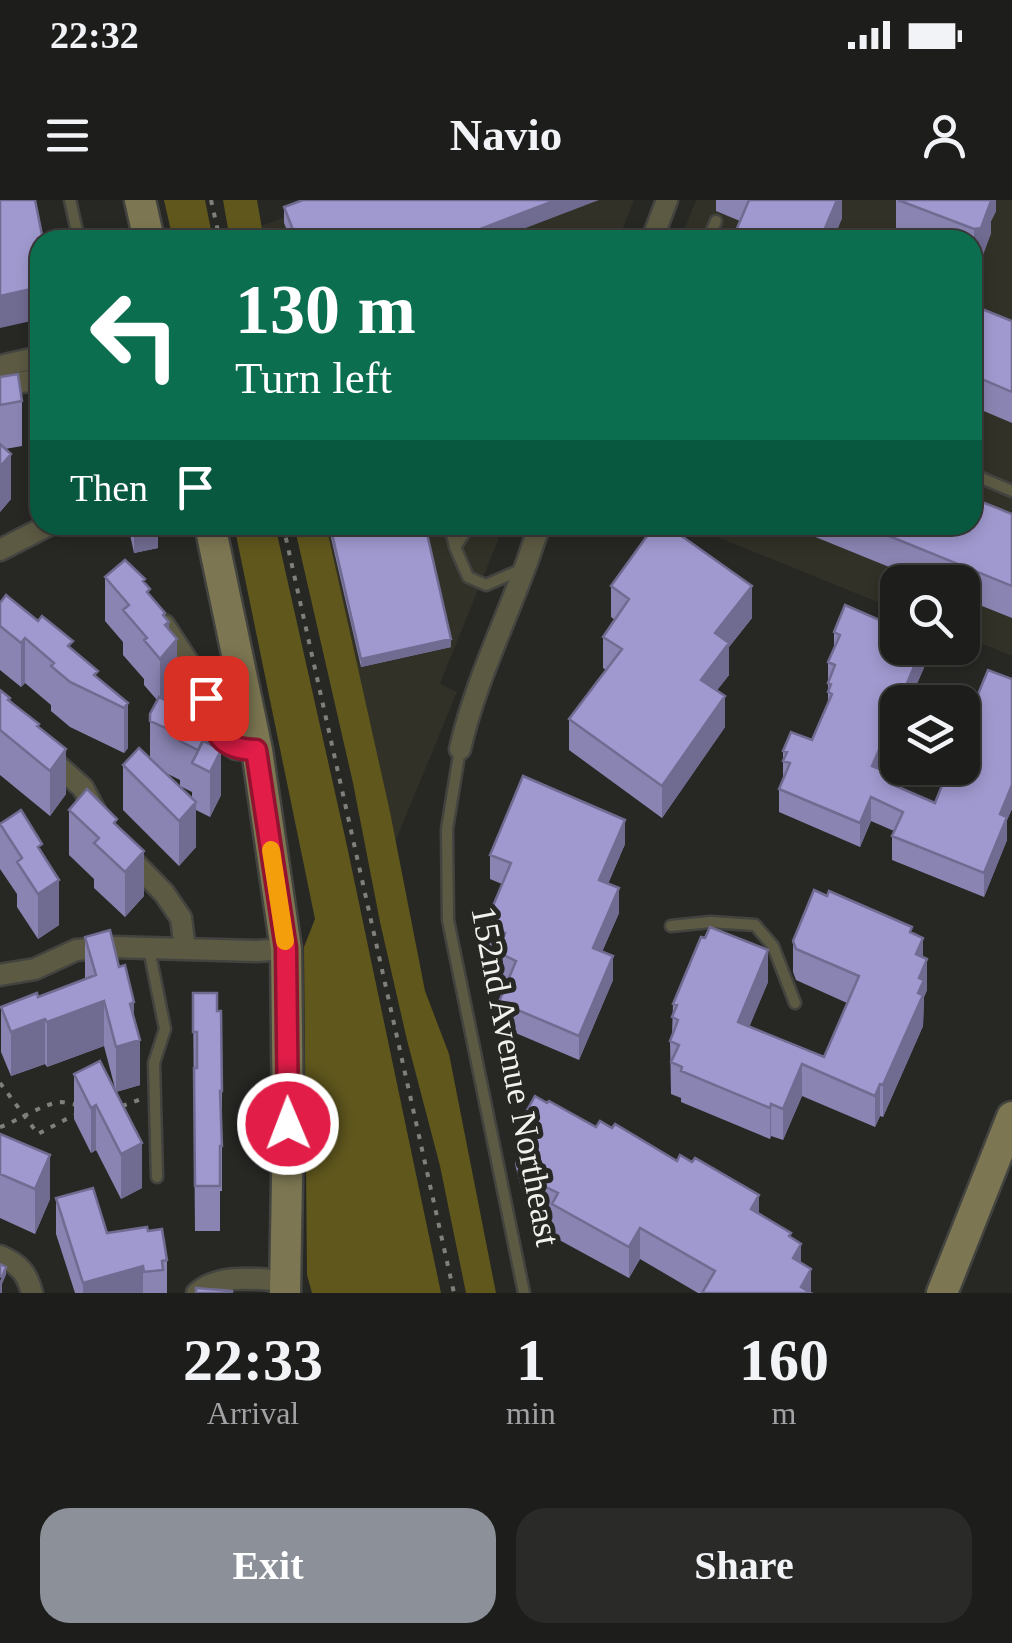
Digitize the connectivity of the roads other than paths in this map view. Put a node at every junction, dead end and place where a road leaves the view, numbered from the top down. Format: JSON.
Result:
{"nodes":[{"id":1,"x":70,"y":200,"type":"edge"},
{"id":2,"x":140,"y":200,"type":"edge"},
{"id":3,"x":667,"y":200,"type":"edge"},
{"id":4,"x":716,"y":221,"type":"dead end"},
{"id":5,"x":77,"y":230,"type":"edge"},
{"id":6,"x":147,"y":230,"type":"edge"},
{"id":7,"x":656,"y":230,"type":"edge"},
{"id":8,"x":712,"y":230,"type":"edge"},
{"id":9,"x":30,"y":359,"type":"edge"},
{"id":10,"x":0,"y":366,"type":"edge"},
{"id":11,"x":30,"y":381,"type":"edge"},
{"id":12,"x":0,"y":386,"type":"edge"},
{"id":13,"x":982,"y":478,"type":"edge"},
{"id":14,"x":1012,"y":491,"type":"edge"},
{"id":15,"x":30,"y":535,"type":"edge"},
{"id":16,"x":212,"y":535,"type":"edge"},
{"id":17,"x":452,"y":535,"type":"edge"},
{"id":18,"x":463,"y":535,"type":"edge"},
{"id":19,"x":537,"y":535,"type":"edge"},
{"id":20,"x":455,"y":548,"type":"junction"},
{"id":21,"x":0,"y":550,"type":"edge"},
{"id":22,"x":525,"y":568,"type":"junction"},
{"id":23,"x":153,"y":611,"type":"edge"},
{"id":24,"x":28,"y":740,"type":"edge"},
{"id":25,"x":460,"y":749,"type":"joint"},
{"id":26,"x":256,"y":750,"type":"junction"},
{"id":27,"x":671,"y":926,"type":"dead end"},
{"id":28,"x":149,"y":948,"type":"junction"},
{"id":29,"x":286,"y":948,"type":"junction"},
{"id":30,"x":185,"y":949,"type":"junction"},
{"id":31,"x":0,"y":975,"type":"edge"},
{"id":32,"x":795,"y":1004,"type":"dead end"},
{"id":33,"x":1012,"y":1117,"type":"edge"},
{"id":34,"x":157,"y":1177,"type":"dead end"},
{"id":35,"x":0,"y":1256,"type":"edge"},
{"id":36,"x":285,"y":1287,"type":"edge"},
{"id":37,"x":32,"y":1293,"type":"edge"},
{"id":38,"x":197,"y":1293,"type":"edge"},
{"id":39,"x":524,"y":1293,"type":"edge"},
{"id":40,"x":942,"y":1293,"type":"edge"}],
"edges":[{"from":1,"to":5,"type":"lane"},
{"from":2,"to":6,"type":"street"},
{"from":3,"to":7,"type":"street"},
{"from":4,"to":8,"type":"lane"},
{"from":9,"to":10,"type":"street"},
{"from":11,"to":12,"type":"street"},
{"from":13,"to":14,"type":"lane"},
{"from":15,"to":21,"type":"street"},
{"from":16,"to":26,"type":"street"},
{"from":17,"to":20,"type":"lane"},
{"from":18,"to":20,"type":"lane"},
{"from":19,"to":22,"type":"street","name":"152nd Avenue Northeast"},
{"from":20,"to":22,"type":"lane"},
{"from":22,"to":25,"type":"street","name":"152nd Avenue Northeast"},
{"from":23,"to":26,"type":"street"},
{"from":24,"to":30,"type":"street"},
{"from":25,"to":39,"type":"lane","name":"152nd Avenue Northeast"},
{"from":26,"to":29,"type":"street"},
{"from":27,"to":32,"type":"lane"},
{"from":28,"to":30,"type":"street"},
{"from":28,"to":31,"type":"street"},
{"from":28,"to":34,"type":"lane"},
{"from":29,"to":30,"type":"street"},
{"from":29,"to":36,"type":"street"},
{"from":33,"to":40,"type":"street"},
{"from":35,"to":37,"type":"street"},
{"from":36,"to":38,"type":"street"}]}
